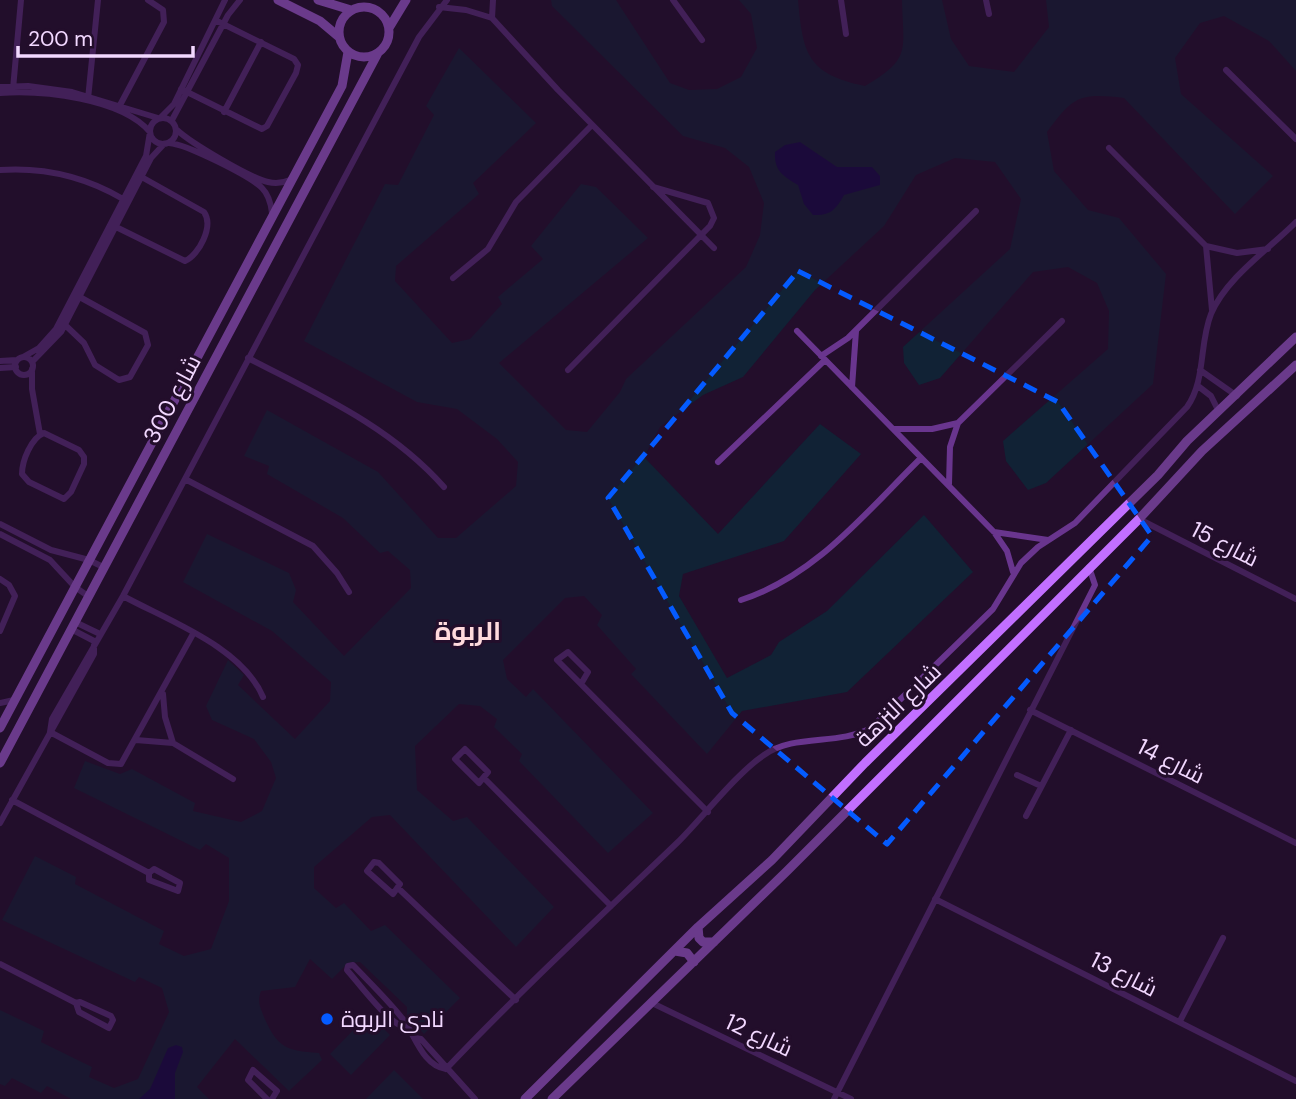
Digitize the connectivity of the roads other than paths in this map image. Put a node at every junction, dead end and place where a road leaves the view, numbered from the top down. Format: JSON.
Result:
{"nodes":[{"id":1,"x":21,"y":0,"type":"edge"},
{"id":2,"x":98,"y":0,"type":"edge"},
{"id":3,"x":148,"y":0,"type":"edge"},
{"id":4,"x":225,"y":0,"type":"edge"},
{"id":5,"x":240,"y":0,"type":"edge"},
{"id":6,"x":278,"y":0,"type":"edge"},
{"id":7,"x":381,"y":0,"type":"edge"},
{"id":8,"x":405,"y":0,"type":"edge"},
{"id":9,"x":447,"y":0,"type":"edge"},
{"id":10,"x":493,"y":0,"type":"edge"},
{"id":11,"x":673,"y":0,"type":"edge"},
{"id":12,"x":841,"y":0,"type":"edge"},
{"id":13,"x":986,"y":0,"type":"edge"},
{"id":14,"x":319,"y":1,"type":"edge"},
{"id":15,"x":372,"y":8,"type":"junction"},
{"id":16,"x":439,"y":8,"type":"junction"},
{"id":17,"x":351,"y":10,"type":"junction"},
{"id":18,"x":989,"y":14,"type":"dead end"},
{"id":19,"x":492,"y":18,"type":"junction"},
{"id":20,"x":320,"y":20,"type":"junction"},
{"id":21,"x":220,"y":22,"type":"junction"},
{"id":22,"x":389,"y":28,"type":"junction"},
{"id":23,"x":846,"y":34,"type":"dead end"},
{"id":24,"x":339,"y":37,"type":"junction"},
{"id":25,"x":702,"y":40,"type":"dead end"},
{"id":26,"x":261,"y":43,"type":"junction"},
{"id":27,"x":348,"y":52,"type":"junction"},
{"id":28,"x":378,"y":53,"type":"junction"},
{"id":29,"x":1226,"y":70,"type":"dead end"},
{"id":30,"x":346,"y":74,"type":"junction"},
{"id":31,"x":365,"y":77,"type":"junction"},
{"id":32,"x":0,"y":87,"type":"edge"},
{"id":33,"x":13,"y":89,"type":"junction"},
{"id":34,"x":184,"y":90,"type":"junction"},
{"id":35,"x":0,"y":93,"type":"edge"},
{"id":36,"x":88,"y":98,"type":"junction"},
{"id":37,"x":118,"y":109,"type":"junction"},
{"id":38,"x":224,"y":111,"type":"junction"},
{"id":39,"x":159,"y":118,"type":"junction"},
{"id":40,"x":172,"y":120,"type":"junction"},
{"id":41,"x":592,"y":125,"type":"junction"},
{"id":42,"x":177,"y":130,"type":"junction"},
{"id":43,"x":150,"y":132,"type":"junction"},
{"id":44,"x":1296,"y":139,"type":"edge"},
{"id":45,"x":166,"y":144,"type":"junction"},
{"id":46,"x":1109,"y":148,"type":"dead end"},
{"id":47,"x":0,"y":170,"type":"edge"},
{"id":48,"x":139,"y":175,"type":"junction"},
{"id":49,"x":290,"y":180,"type":"junction"},
{"id":50,"x":272,"y":183,"type":"junction"},
{"id":51,"x":653,"y":187,"type":"junction"},
{"id":52,"x":266,"y":193,"type":"junction"},
{"id":53,"x":123,"y":199,"type":"junction"},
{"id":54,"x":976,"y":211,"type":"dead end"},
{"id":55,"x":272,"y":213,"type":"junction"},
{"id":56,"x":1296,"y":222,"type":"edge"},
{"id":57,"x":113,"y":225,"type":"junction"},
{"id":58,"x":702,"y":236,"type":"junction"},
{"id":59,"x":1206,"y":246,"type":"junction"},
{"id":60,"x":714,"y":248,"type":"dead end"},
{"id":61,"x":1269,"y":249,"type":"junction"},
{"id":62,"x":453,"y":278,"type":"dead end"},
{"id":63,"x":76,"y":295,"type":"junction"},
{"id":64,"x":225,"y":303,"type":"junction"},
{"id":65,"x":245,"y":303,"type":"junction"},
{"id":66,"x":1212,"y":311,"type":"junction"},
{"id":67,"x":1062,"y":321,"type":"dead end"},
{"id":68,"x":62,"y":323,"type":"junction"},
{"id":69,"x":213,"y":326,"type":"junction"},
{"id":70,"x":231,"y":328,"type":"junction"},
{"id":71,"x":797,"y":331,"type":"dead end"},
{"id":72,"x":856,"y":331,"type":"junction"},
{"id":73,"x":1296,"y":337,"type":"edge"},
{"id":74,"x":248,"y":358,"type":"junction"},
{"id":75,"x":823,"y":358,"type":"junction"},
{"id":76,"x":0,"y":361,"type":"edge"},
{"id":77,"x":19,"y":364,"type":"junction"},
{"id":78,"x":32,"y":365,"type":"junction"},
{"id":79,"x":1296,"y":365,"type":"edge"},
{"id":80,"x":0,"y":368,"type":"edge"},
{"id":81,"x":568,"y":370,"type":"dead end"},
{"id":82,"x":1200,"y":370,"type":"junction"},
{"id":83,"x":1198,"y":386,"type":"junction"},
{"id":84,"x":852,"y":387,"type":"junction"},
{"id":85,"x":32,"y":389,"type":"junction"},
{"id":86,"x":1237,"y":396,"type":"junction"},
{"id":87,"x":1219,"y":412,"type":"junction"},
{"id":88,"x":958,"y":423,"type":"junction"},
{"id":89,"x":893,"y":429,"type":"junction"},
{"id":90,"x":40,"y":434,"type":"junction"},
{"id":91,"x":921,"y":458,"type":"junction"},
{"id":92,"x":718,"y":462,"type":"dead end"},
{"id":93,"x":185,"y":479,"type":"junction"},
{"id":94,"x":949,"y":486,"type":"junction"},
{"id":95,"x":444,"y":488,"type":"dead end"},
{"id":96,"x":1139,"y":519,"type":"junction"},
{"id":97,"x":0,"y":524,"type":"edge"},
{"id":98,"x":994,"y":532,"type":"junction"},
{"id":99,"x":0,"y":534,"type":"edge"},
{"id":100,"x":1048,"y":540,"type":"junction"},
{"id":101,"x":66,"y":556,"type":"junction"},
{"id":102,"x":89,"y":560,"type":"junction"},
{"id":103,"x":103,"y":567,"type":"junction"},
{"id":104,"x":1088,"y":567,"type":"junction"},
{"id":105,"x":1063,"y":568,"type":"junction"},
{"id":106,"x":62,"y":570,"type":"junction"},
{"id":107,"x":1013,"y":573,"type":"junction"},
{"id":108,"x":0,"y":579,"type":"edge"},
{"id":109,"x":1075,"y":580,"type":"junction"},
{"id":110,"x":75,"y":587,"type":"junction"},
{"id":111,"x":1043,"y":588,"type":"junction"},
{"id":112,"x":349,"y":592,"type":"dead end"},
{"id":113,"x":88,"y":596,"type":"junction"},
{"id":114,"x":123,"y":596,"type":"junction"},
{"id":115,"x":1296,"y":599,"type":"edge"},
{"id":116,"x":741,"y":600,"type":"dead end"},
{"id":117,"x":1055,"y":600,"type":"junction"},
{"id":118,"x":73,"y":625,"type":"junction"},
{"id":119,"x":0,"y":631,"type":"edge"},
{"id":120,"x":193,"y":634,"type":"junction"},
{"id":121,"x":100,"y":635,"type":"junction"},
{"id":122,"x":95,"y":644,"type":"junction"},
{"id":123,"x":581,"y":684,"type":"junction"},
{"id":124,"x":163,"y":690,"type":"junction"},
{"id":125,"x":263,"y":697,"type":"dead end"},
{"id":126,"x":16,"y":699,"type":"junction"},
{"id":127,"x":0,"y":703,"type":"edge"},
{"id":128,"x":1030,"y":710,"type":"junction"},
{"id":129,"x":0,"y":725,"type":"edge"},
{"id":130,"x":1068,"y":729,"type":"junction"},
{"id":131,"x":50,"y":732,"type":"junction"},
{"id":132,"x":136,"y":740,"type":"junction"},
{"id":133,"x":173,"y":743,"type":"junction"},
{"id":134,"x":0,"y":763,"type":"edge"},
{"id":135,"x":1017,"y":775,"type":"dead end"},
{"id":136,"x":484,"y":778,"type":"junction"},
{"id":137,"x":233,"y":779,"type":"dead end"},
{"id":138,"x":1041,"y":786,"type":"junction"},
{"id":139,"x":12,"y":800,"type":"junction"},
{"id":140,"x":708,"y":812,"type":"junction"},
{"id":141,"x":1026,"y":816,"type":"dead end"},
{"id":142,"x":0,"y":823,"type":"edge"},
{"id":143,"x":1296,"y":843,"type":"edge"},
{"id":144,"x":149,"y":873,"type":"junction"},
{"id":145,"x":398,"y":888,"type":"junction"},
{"id":146,"x":935,"y":899,"type":"junction"},
{"id":147,"x":611,"y":906,"type":"junction"},
{"id":148,"x":698,"y":928,"type":"junction"},
{"id":149,"x":1223,"y":938,"type":"dead end"},
{"id":150,"x":714,"y":942,"type":"junction"},
{"id":151,"x":675,"y":951,"type":"junction"},
{"id":152,"x":694,"y":962,"type":"junction"},
{"id":153,"x":0,"y":964,"type":"edge"},
{"id":154,"x":377,"y":991,"type":"junction"},
{"id":155,"x":371,"y":997,"type":"junction"},
{"id":156,"x":516,"y":1000,"type":"junction"},
{"id":157,"x":76,"y":1003,"type":"junction"},
{"id":158,"x":652,"y":1003,"type":"junction"},
{"id":159,"x":1180,"y":1021,"type":"junction"},
{"id":160,"x":406,"y":1028,"type":"junction"},
{"id":161,"x":446,"y":1069,"type":"junction"},
{"id":162,"x":1296,"y":1081,"type":"edge"},
{"id":163,"x":835,"y":1095,"type":"edge"},
{"id":164,"x":469,"y":1097,"type":"edge"},
{"id":165,"x":267,"y":1099,"type":"edge"},
{"id":166,"x":272,"y":1099,"type":"edge"},
{"id":167,"x":525,"y":1099,"type":"edge"},
{"id":168,"x":552,"y":1099,"type":"edge"},
{"id":169,"x":851,"y":1099,"type":"edge"}],
"edges":[{"from":1,"to":33,"type":"street"},
{"from":2,"to":36,"type":"street"},
{"from":3,"to":37,"type":"street"},
{"from":4,"to":21,"type":"street"},
{"from":5,"to":21,"type":"street"},
{"from":6,"to":20,"type":"main road"},
{"from":7,"to":15,"type":"main road"},
{"from":8,"to":22,"type":"main road"},
{"from":9,"to":16,"type":"street"},
{"from":10,"to":19,"type":"street"},
{"from":11,"to":25,"type":"street"},
{"from":12,"to":23,"type":"street"},
{"from":13,"to":18,"type":"street"},
{"from":14,"to":17,"type":"main road"},
{"from":14,"to":20,"type":"main road"},
{"from":15,"to":17,"type":"main road"},
{"from":15,"to":22,"type":"main road"},
{"from":16,"to":19,"type":"street"},
{"from":16,"to":74,"type":"street"},
{"from":17,"to":24,"type":"main road"},
{"from":19,"to":41,"type":"street"},
{"from":20,"to":24,"type":"main road"},
{"from":21,"to":26,"type":"street"},
{"from":21,"to":34,"type":"street"},
{"from":22,"to":28,"type":"main road"},
{"from":24,"to":27,"type":"main road"},
{"from":26,"to":38,"type":"street"},
{"from":26,"to":38,"type":"street"},
{"from":27,"to":28,"type":"main road"},
{"from":27,"to":30,"type":"main road","name":"شارع 300"},
{"from":28,"to":31,"type":"main road","name":"شارع 300"},
{"from":29,"to":44,"type":"street"},
{"from":30,"to":31,"type":"main road"},
{"from":30,"to":49,"type":"main road","name":"شارع 300"},
{"from":31,"to":65,"type":"main road","name":"شارع 300"},
{"from":32,"to":33,"type":"street"},
{"from":33,"to":35,"type":"street"},
{"from":33,"to":36,"type":"street"},
{"from":34,"to":38,"type":"street"},
{"from":34,"to":39,"type":"street"},
{"from":34,"to":40,"type":"street"},
{"from":36,"to":37,"type":"street"},
{"from":37,"to":39,"type":"street"},
{"from":37,"to":43,"type":"street"},
{"from":39,"to":40,"type":"street"},
{"from":39,"to":43,"type":"street"},
{"from":40,"to":42,"type":"street"},
{"from":41,"to":51,"type":"street"},
{"from":41,"to":62,"type":"street"},
{"from":42,"to":45,"type":"street"},
{"from":42,"to":50,"type":"street"},
{"from":43,"to":45,"type":"street"},
{"from":43,"to":48,"type":"street"},
{"from":45,"to":48,"type":"street"},
{"from":45,"to":52,"type":"street"},
{"from":46,"to":59,"type":"street"},
{"from":47,"to":53,"type":"street"},
{"from":48,"to":53,"type":"street"},
{"from":48,"to":57,"type":"street"},
{"from":48,"to":57,"type":"street"},
{"from":49,"to":50,"type":"street"},
{"from":49,"to":55,"type":"main road","name":"شارع 300"},
{"from":50,"to":52,"type":"street"},
{"from":51,"to":58,"type":"street"},
{"from":51,"to":58,"type":"street"},
{"from":52,"to":55,"type":"street"},
{"from":53,"to":57,"type":"street"},
{"from":54,"to":72,"type":"street"},
{"from":55,"to":64,"type":"main road","name":"شارع 300"},
{"from":56,"to":61,"type":"street"},
{"from":57,"to":63,"type":"street"},
{"from":58,"to":60,"type":"street"},
{"from":58,"to":81,"type":"street"},
{"from":59,"to":61,"type":"street"},
{"from":59,"to":66,"type":"street"},
{"from":61,"to":66,"type":"street"},
{"from":63,"to":68,"type":"street"},
{"from":63,"to":68,"type":"street"},
{"from":64,"to":65,"type":"main road"},
{"from":64,"to":69,"type":"main road","name":"شارع 300"},
{"from":65,"to":70,"type":"main road","name":"شارع 300"},
{"from":66,"to":82,"type":"street"},
{"from":67,"to":88,"type":"street"},
{"from":68,"to":77,"type":"street"},
{"from":68,"to":78,"type":"street"},
{"from":69,"to":70,"type":"main road"},
{"from":69,"to":102,"type":"main road","name":"شارع 300"},
{"from":70,"to":103,"type":"main road","name":"شارع 300"},
{"from":71,"to":75,"type":"street"},
{"from":72,"to":75,"type":"street"},
{"from":72,"to":84,"type":"street"},
{"from":73,"to":86,"type":"main road","name":"شارع النزهة"},
{"from":74,"to":93,"type":"street"},
{"from":74,"to":95,"type":"street"},
{"from":75,"to":84,"type":"street"},
{"from":75,"to":92,"type":"street"},
{"from":76,"to":77,"type":"street"},
{"from":77,"to":78,"type":"street"},
{"from":77,"to":78,"type":"street"},
{"from":77,"to":80,"type":"street"},
{"from":77,"to":85,"type":"street"},
{"from":78,"to":85,"type":"street"},
{"from":79,"to":96,"type":"main road","name":"شارع النزهة"},
{"from":82,"to":83,"type":"street"},
{"from":82,"to":86,"type":"street"},
{"from":83,"to":87,"type":"street"},
{"from":83,"to":100,"type":"street"},
{"from":84,"to":89,"type":"street"},
{"from":85,"to":90,"type":"street"},
{"from":86,"to":87,"type":"main road","name":"شارع النزهة"},
{"from":87,"to":105,"type":"main road","name":"شارع النزهة"},
{"from":88,"to":89,"type":"street"},
{"from":88,"to":94,"type":"street"},
{"from":89,"to":91,"type":"street"},
{"from":90,"to":90,"type":"street"},
{"from":91,"to":94,"type":"street"},
{"from":91,"to":116,"type":"street"},
{"from":93,"to":112,"type":"street"},
{"from":93,"to":114,"type":"street"},
{"from":94,"to":98,"type":"street"},
{"from":96,"to":104,"type":"main road","name":"شارع النزهة"},
{"from":96,"to":115,"type":"street","name":"شارع 15"},
{"from":97,"to":101,"type":"street"},
{"from":98,"to":100,"type":"street"},
{"from":98,"to":107,"type":"street"},
{"from":99,"to":106,"type":"street"},
{"from":100,"to":107,"type":"street"},
{"from":101,"to":102,"type":"street"},
{"from":101,"to":106,"type":"street"},
{"from":102,"to":103,"type":"street"},
{"from":102,"to":110,"type":"main road","name":"شارع 300"},
{"from":103,"to":113,"type":"main road","name":"شارع 300"},
{"from":104,"to":109,"type":"main road","name":"شارع النزهة"},
{"from":104,"to":128,"type":"street"},
{"from":105,"to":109,"type":"main road"},
{"from":105,"to":111,"type":"main road","name":"شارع النزهة"},
{"from":106,"to":110,"type":"street"},
{"from":107,"to":140,"type":"street"},
{"from":108,"to":119,"type":"street"},
{"from":109,"to":117,"type":"main road","name":"شارع النزهة"},
{"from":110,"to":113,"type":"street"},
{"from":110,"to":126,"type":"main road","name":"شارع 300"},
{"from":111,"to":117,"type":"main road"},
{"from":111,"to":148,"type":"main road","name":"شارع النزهة"},
{"from":113,"to":118,"type":"main road","name":"شارع 300"},
{"from":114,"to":120,"type":"street"},
{"from":114,"to":121,"type":"street"},
{"from":117,"to":150,"type":"main road","name":"شارع النزهة"},
{"from":118,"to":121,"type":"street"},
{"from":118,"to":122,"type":"street"},
{"from":118,"to":134,"type":"main road","name":"شارع 300"},
{"from":120,"to":124,"type":"street"},
{"from":120,"to":125,"type":"street"},
{"from":121,"to":122,"type":"street"},
{"from":122,"to":131,"type":"street"},
{"from":123,"to":123,"type":"street"},
{"from":123,"to":140,"type":"street"},
{"from":124,"to":132,"type":"street"},
{"from":124,"to":133,"type":"street"},
{"from":126,"to":127,"type":"street"},
{"from":126,"to":129,"type":"main road","name":"شارع 300"},
{"from":128,"to":130,"type":"street","name":"شارع 14"},
{"from":128,"to":146,"type":"street"},
{"from":130,"to":138,"type":"street"},
{"from":130,"to":143,"type":"street","name":"شارع 14"},
{"from":131,"to":132,"type":"street"},
{"from":131,"to":139,"type":"street"},
{"from":132,"to":133,"type":"street"},
{"from":133,"to":137,"type":"street"},
{"from":135,"to":138,"type":"street"},
{"from":136,"to":136,"type":"street"},
{"from":136,"to":147,"type":"street"},
{"from":138,"to":141,"type":"street"},
{"from":139,"to":142,"type":"street"},
{"from":139,"to":144,"type":"street"},
{"from":140,"to":147,"type":"street"},
{"from":144,"to":144,"type":"street"},
{"from":145,"to":145,"type":"street"},
{"from":145,"to":156,"type":"street"},
{"from":146,"to":159,"type":"street","name":"شارع 13"},
{"from":146,"to":163,"type":"street"},
{"from":147,"to":156,"type":"street"},
{"from":148,"to":150,"type":"main road"},
{"from":148,"to":151,"type":"main road","name":"شارع النزهة"},
{"from":149,"to":159,"type":"street"},
{"from":150,"to":152,"type":"main road","name":"شارع النزهة"},
{"from":151,"to":152,"type":"main road"},
{"from":151,"to":167,"type":"main road","name":"شارع النزهة"},
{"from":152,"to":158,"type":"main road","name":"شارع النزهة"},
{"from":153,"to":157,"type":"street"},
{"from":154,"to":155,"type":"street"},
{"from":154,"to":155,"type":"street"},
{"from":154,"to":160,"type":"street"},
{"from":155,"to":160,"type":"street"},
{"from":156,"to":161,"type":"street"},
{"from":157,"to":157,"type":"street"},
{"from":158,"to":163,"type":"street","name":"شارع 12"},
{"from":158,"to":168,"type":"main road","name":"شارع النزهة"},
{"from":159,"to":162,"type":"street","name":"شارع 13"},
{"from":160,"to":161,"type":"street"},
{"from":161,"to":164,"type":"street"},
{"from":163,"to":169,"type":"street","name":"شارع 12"},
{"from":165,"to":166,"type":"street"}]}
